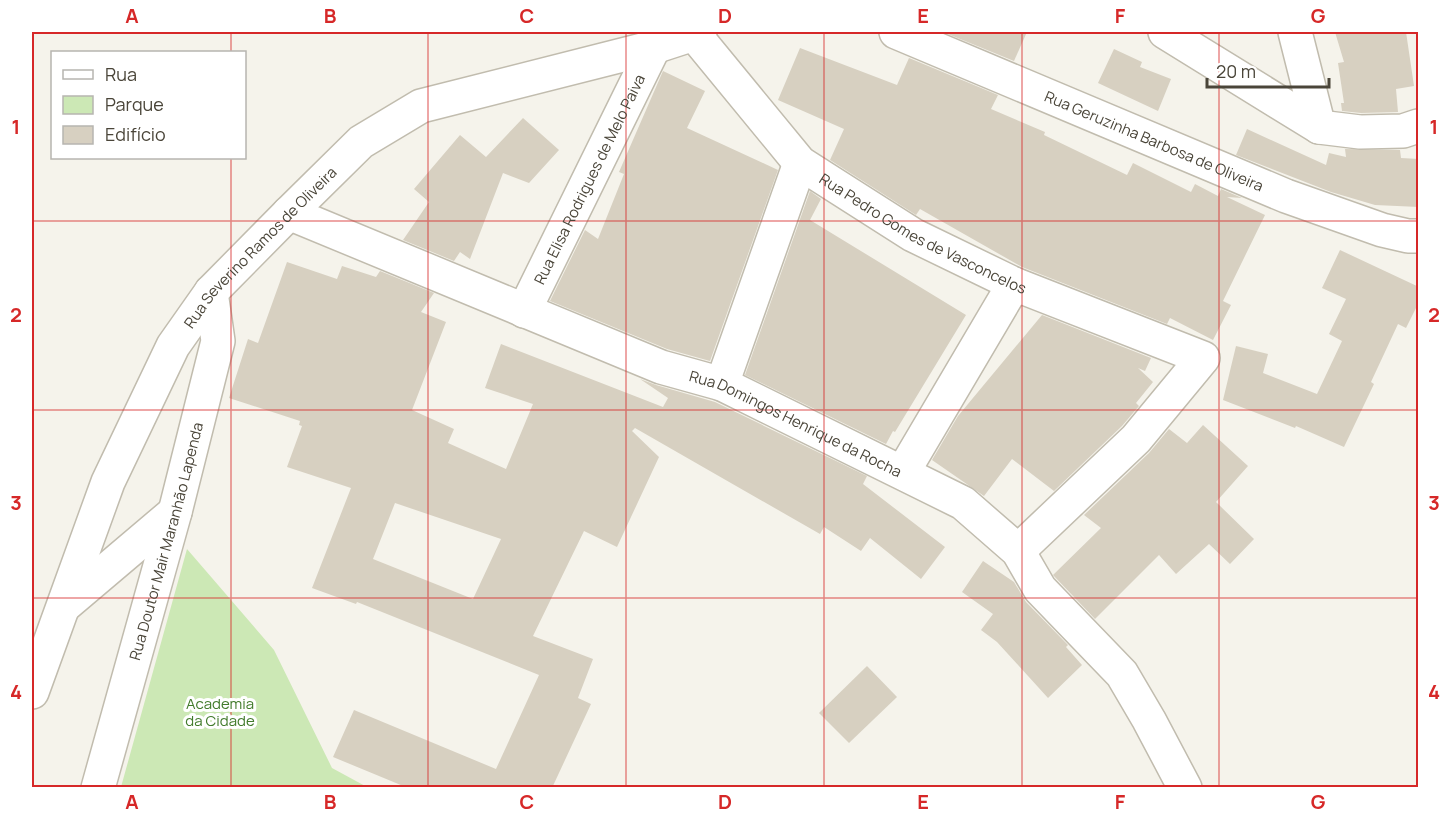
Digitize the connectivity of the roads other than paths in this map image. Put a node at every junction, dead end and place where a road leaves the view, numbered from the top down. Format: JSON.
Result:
{"nodes":[{"id":1,"x":896,"y":32,"type":"edge"},
{"id":2,"x":1165,"y":32,"type":"edge"},
{"id":3,"x":1295,"y":32,"type":"edge"},
{"id":4,"x":697,"y":33,"type":"edge"},
{"id":5,"x":654,"y":47,"type":"junction"},
{"id":6,"x":1419,"y":126,"type":"edge"},
{"id":7,"x":1319,"y":127,"type":"junction"},
{"id":8,"x":800,"y":163,"type":"junction"},
{"id":9,"x":289,"y":213,"type":"junction"},
{"id":10,"x":1419,"y":236,"type":"edge"},
{"id":11,"x":1014,"y":284,"type":"junction"},
{"id":12,"x":211,"y":292,"type":"junction"},
{"id":13,"x":524,"y":311,"type":"junction"},
{"id":14,"x":722,"y":384,"type":"junction"},
{"id":15,"x":903,"y":472,"type":"junction"},
{"id":16,"x":174,"y":512,"type":"junction"},
{"id":17,"x":1018,"y":551,"type":"junction"},
{"id":18,"x":62,"y":608,"type":"junction"},
{"id":19,"x":32,"y":692,"type":"edge"},
{"id":20,"x":98,"y":788,"type":"edge"},
{"id":21,"x":1185,"y":788,"type":"edge"}],
"edges":[{"from":1,"to":10,"type":"street","name":"Rua Geruzinha Barbosa de Oliveira"},
{"from":2,"to":7,"type":"street"},
{"from":3,"to":7,"type":"street"},
{"from":4,"to":5,"type":"street","name":"Rua Severino Ramos de Oliveira"},
{"from":4,"to":8,"type":"street","name":"Rua Pedro Gomes de Vasconcelos"},
{"from":5,"to":9,"type":"street","name":"Rua Severino Ramos de Oliveira"},
{"from":5,"to":13,"type":"street","name":"Rua Elisa Rodrigues de Melo Paiva"},
{"from":6,"to":7,"type":"street"},
{"from":8,"to":11,"type":"street","name":"Rua Pedro Gomes de Vasconcelos"},
{"from":8,"to":14,"type":"street"},
{"from":9,"to":12,"type":"street","name":"Rua Severino Ramos de Oliveira"},
{"from":9,"to":13,"type":"street","name":"Rua Domingos Henrique da Rocha"},
{"from":11,"to":15,"type":"street"},
{"from":11,"to":17,"type":"street","name":"Rua Pedro Gomes de Vasconcelos"},
{"from":12,"to":16,"type":"street","name":"Rua Doutor Mair Maranhão Lapenda"},
{"from":12,"to":18,"type":"street","name":"Rua Severino Ramos de Oliveira"},
{"from":13,"to":14,"type":"street","name":"Rua Domingos Henrique da Rocha"},
{"from":14,"to":15,"type":"street","name":"Rua Domingos Henrique da Rocha"},
{"from":15,"to":17,"type":"street","name":"Rua Domingos Henrique da Rocha"},
{"from":16,"to":18,"type":"street"},
{"from":16,"to":20,"type":"street","name":"Rua Doutor Mair Maranhão Lapenda"},
{"from":17,"to":21,"type":"street","name":"Rua Domingos Henrique da Rocha"},
{"from":18,"to":19,"type":"street","name":"Rua Severino Ramos de Oliveira"}]}
